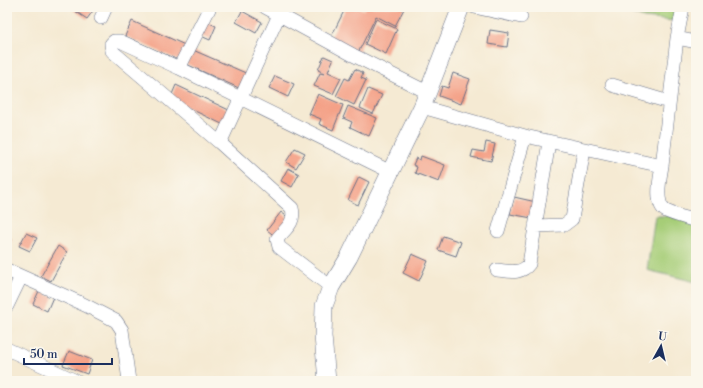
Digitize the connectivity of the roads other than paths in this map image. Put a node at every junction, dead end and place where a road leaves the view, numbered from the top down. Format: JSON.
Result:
{"nodes":[{"id":1,"x":210,"y":7,"type":"edge"},
{"id":2,"x":265,"y":7,"type":"edge"},
{"id":3,"x":461,"y":7,"type":"edge"},
{"id":4,"x":474,"y":7,"type":"edge"},
{"id":5,"x":683,"y":7,"type":"edge"},
{"id":6,"x":279,"y":15,"type":"junction"},
{"id":7,"x":521,"y":17,"type":"dead end"},
{"id":8,"x":677,"y":38,"type":"junction"},
{"id":9,"x":696,"y":42,"type":"edge"},
{"id":10,"x":179,"y":68,"type":"junction"},
{"id":11,"x":612,"y":85,"type":"dead end"},
{"id":12,"x":241,"y":99,"type":"junction"},
{"id":13,"x":425,"y":99,"type":"junction"},
{"id":14,"x":669,"y":102,"type":"junction"},
{"id":15,"x":525,"y":136,"type":"junction"},
{"id":16,"x":549,"y":142,"type":"junction"},
{"id":17,"x":220,"y":143,"type":"junction"},
{"id":18,"x":584,"y":150,"type":"junction"},
{"id":19,"x":662,"y":166,"type":"junction"},
{"id":20,"x":391,"y":172,"type":"junction"},
{"id":21,"x":696,"y":221,"type":"edge"},
{"id":22,"x":535,"y":226,"type":"junction"},
{"id":23,"x":498,"y":231,"type":"dead end"},
{"id":24,"x":7,"y":270,"type":"edge"},
{"id":25,"x":497,"y":270,"type":"dead end"},
{"id":26,"x":22,"y":277,"type":"junction"},
{"id":27,"x":331,"y":287,"type":"junction"},
{"id":28,"x":7,"y":306,"type":"edge"},
{"id":29,"x":7,"y":349,"type":"edge"},
{"id":30,"x":76,"y":381,"type":"edge"},
{"id":31,"x":129,"y":381,"type":"edge"},
{"id":32,"x":327,"y":381,"type":"edge"}],
"edges":[{"from":1,"to":10,"type":"street"},
{"from":2,"to":6,"type":"street"},
{"from":3,"to":13,"type":"street"},
{"from":4,"to":7,"type":"street"},
{"from":5,"to":8,"type":"street"},
{"from":6,"to":12,"type":"street"},
{"from":6,"to":13,"type":"street"},
{"from":8,"to":9,"type":"street"},
{"from":8,"to":14,"type":"street"},
{"from":10,"to":12,"type":"street"},
{"from":10,"to":17,"type":"street"},
{"from":11,"to":14,"type":"street"},
{"from":12,"to":17,"type":"street"},
{"from":12,"to":20,"type":"street"},
{"from":13,"to":15,"type":"street"},
{"from":13,"to":20,"type":"street"},
{"from":14,"to":19,"type":"street"},
{"from":15,"to":16,"type":"street"},
{"from":15,"to":23,"type":"street"},
{"from":16,"to":18,"type":"street"},
{"from":16,"to":22,"type":"street"},
{"from":17,"to":27,"type":"street"},
{"from":18,"to":19,"type":"street"},
{"from":18,"to":22,"type":"street"},
{"from":19,"to":21,"type":"street"},
{"from":20,"to":27,"type":"street"},
{"from":22,"to":25,"type":"street"},
{"from":24,"to":26,"type":"street"},
{"from":26,"to":28,"type":"street"},
{"from":26,"to":31,"type":"street"},
{"from":27,"to":32,"type":"street"},
{"from":29,"to":30,"type":"street"}]}
